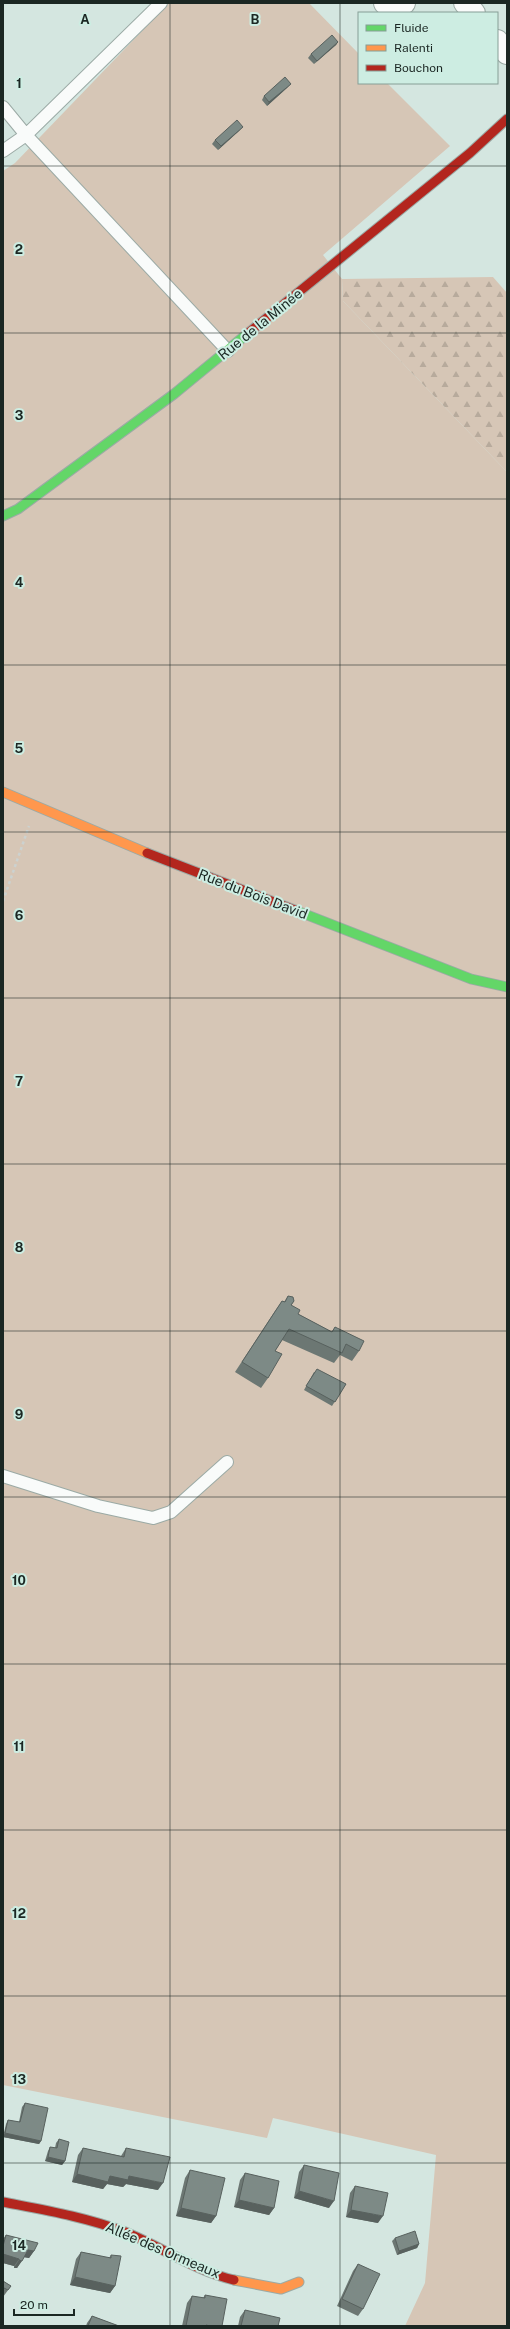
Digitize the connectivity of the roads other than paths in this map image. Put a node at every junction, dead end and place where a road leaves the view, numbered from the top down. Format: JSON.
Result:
{"nodes":[{"id":1,"x":161,"y":3,"type":"edge"},
{"id":2,"x":386,"y":3,"type":"edge"},
{"id":3,"x":404,"y":3,"type":"edge"},
{"id":4,"x":465,"y":3,"type":"edge"},
{"id":5,"x":473,"y":12,"type":"edge"},
{"id":6,"x":498,"y":42,"type":"edge"},
{"id":7,"x":507,"y":53,"type":"edge"},
{"id":8,"x":3,"y":108,"type":"edge"},
{"id":9,"x":507,"y":119,"type":"edge"},
{"id":10,"x":26,"y":135,"type":"junction"},
{"id":11,"x":3,"y":151,"type":"edge"},
{"id":12,"x":228,"y":351,"type":"junction"},
{"id":13,"x":3,"y":516,"type":"edge"},
{"id":14,"x":3,"y":792,"type":"edge"},
{"id":15,"x":507,"y":987,"type":"edge"},
{"id":16,"x":227,"y":1462,"type":"dead end"},
{"id":17,"x":3,"y":1476,"type":"edge"},
{"id":18,"x":3,"y":2202,"type":"edge"},
{"id":19,"x":300,"y":2282,"type":"dead end"}],
"edges":[{"from":1,"to":10,"type":"lane"},
{"from":2,"to":3,"type":"street"},
{"from":4,"to":5,"type":"street"},
{"from":6,"to":7,"type":"street"},
{"from":8,"to":10,"type":"lane"},
{"from":9,"to":12,"type":"street","name":"Rue de la Minée"},
{"from":10,"to":11,"type":"lane"},
{"from":10,"to":12,"type":"lane"},
{"from":12,"to":13,"type":"street","name":"Rue de la Minée"},
{"from":14,"to":15,"type":"street","name":"Rue du Bois David"},
{"from":16,"to":17,"type":"lane"},
{"from":18,"to":19,"type":"street","name":"Allée des Ormeaux"}]}
